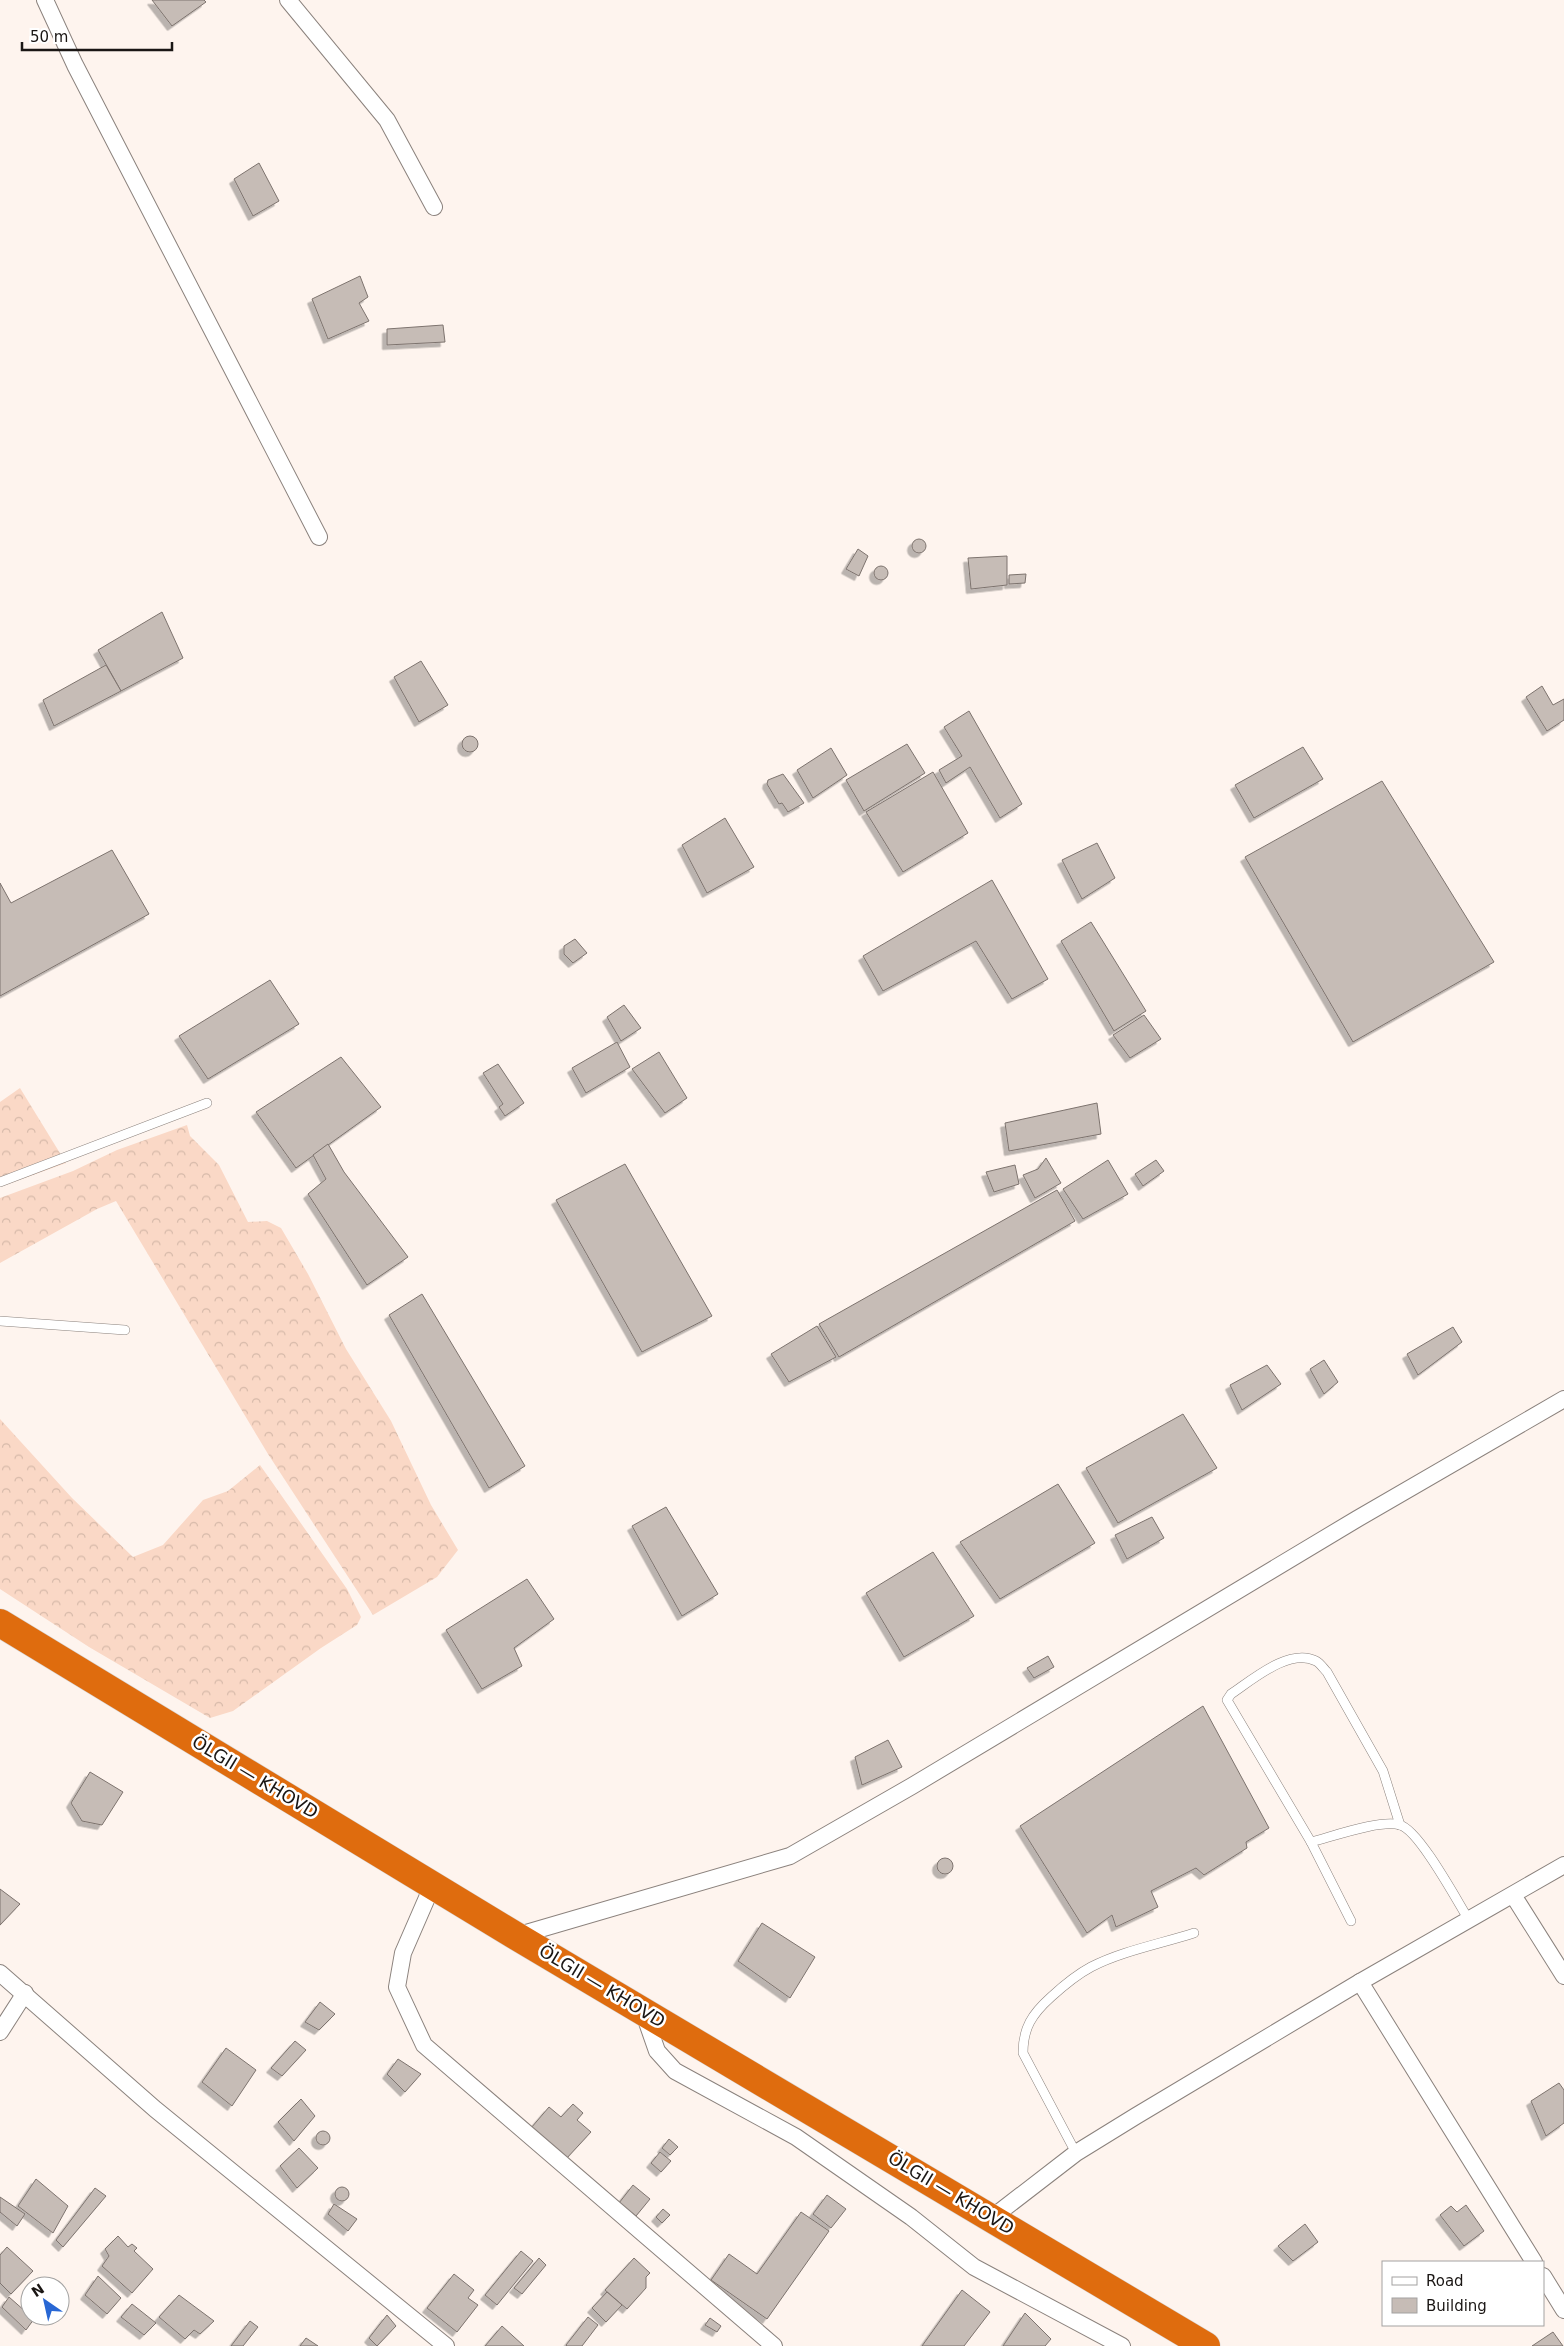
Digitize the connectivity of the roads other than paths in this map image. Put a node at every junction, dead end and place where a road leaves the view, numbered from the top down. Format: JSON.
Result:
{"nodes":[{"id":1,"x":45,"y":0,"type":"edge"},
{"id":2,"x":288,"y":0,"type":"edge"},
{"id":3,"x":434,"y":207,"type":"dead end"},
{"id":4,"x":319,"y":537,"type":"dead end"},
{"id":5,"x":207,"y":1103,"type":"dead end"},
{"id":6,"x":0,"y":1182,"type":"edge"},
{"id":7,"x":0,"y":1321,"type":"edge"},
{"id":8,"x":125,"y":1330,"type":"dead end"},
{"id":9,"x":1564,"y":1399,"type":"edge"},
{"id":10,"x":0,"y":1623,"type":"edge"},
{"id":11,"x":1400,"y":1825,"type":"junction"},
{"id":12,"x":1311,"y":1842,"type":"junction"},
{"id":13,"x":1564,"y":1865,"type":"edge"},
{"id":14,"x":433,"y":1884,"type":"junction"},
{"id":15,"x":1513,"y":1895,"type":"junction"},
{"id":16,"x":1468,"y":1920,"type":"junction"},
{"id":17,"x":1351,"y":1921,"type":"dead end"},
{"id":18,"x":1194,"y":1933,"type":"dead end"},
{"id":19,"x":516,"y":1936,"type":"junction"},
{"id":20,"x":0,"y":1973,"type":"edge"},
{"id":21,"x":1564,"y":1976,"type":"edge"},
{"id":22,"x":1360,"y":1982,"type":"junction"},
{"id":23,"x":25,"y":1993,"type":"junction"},
{"id":24,"x":643,"y":2010,"type":"junction"},
{"id":25,"x":0,"y":2032,"type":"edge"},
{"id":26,"x":1076,"y":2153,"type":"junction"},
{"id":27,"x":992,"y":2217,"type":"junction"},
{"id":28,"x":1533,"y":2261,"type":"edge"},
{"id":29,"x":1544,"y":2278,"type":"edge"},
{"id":30,"x":1564,"y":2310,"type":"edge"},
{"id":31,"x":446,"y":2346,"type":"edge"},
{"id":32,"x":774,"y":2346,"type":"edge"},
{"id":33,"x":1122,"y":2346,"type":"edge"},
{"id":34,"x":1206,"y":2346,"type":"edge"}],
"edges":[{"from":1,"to":4,"type":"street"},
{"from":2,"to":3,"type":"street"},
{"from":5,"to":6,"type":"lane"},
{"from":7,"to":8,"type":"lane"},
{"from":9,"to":19,"type":"street"},
{"from":10,"to":14,"type":"highway","name":"ÖLGII — KHOVD"},
{"from":11,"to":12,"type":"lane"},
{"from":11,"to":12,"type":"lane"},
{"from":11,"to":16,"type":"lane"},
{"from":12,"to":17,"type":"lane"},
{"from":13,"to":15,"type":"street"},
{"from":14,"to":19,"type":"highway","name":"ÖLGII — KHOVD"},
{"from":14,"to":32,"type":"street"},
{"from":15,"to":16,"type":"street"},
{"from":15,"to":21,"type":"street"},
{"from":16,"to":22,"type":"street"},
{"from":18,"to":26,"type":"lane"},
{"from":19,"to":24,"type":"highway","name":"ÖLGII — KHOVD"},
{"from":20,"to":23,"type":"street"},
{"from":22,"to":26,"type":"street"},
{"from":22,"to":28,"type":"street"},
{"from":23,"to":25,"type":"street"},
{"from":23,"to":31,"type":"street"},
{"from":24,"to":27,"type":"highway","name":"ÖLGII — KHOVD"},
{"from":24,"to":33,"type":"street"},
{"from":26,"to":27,"type":"street"},
{"from":27,"to":34,"type":"highway","name":"ÖLGII — KHOVD"},
{"from":29,"to":30,"type":"street"}]}
